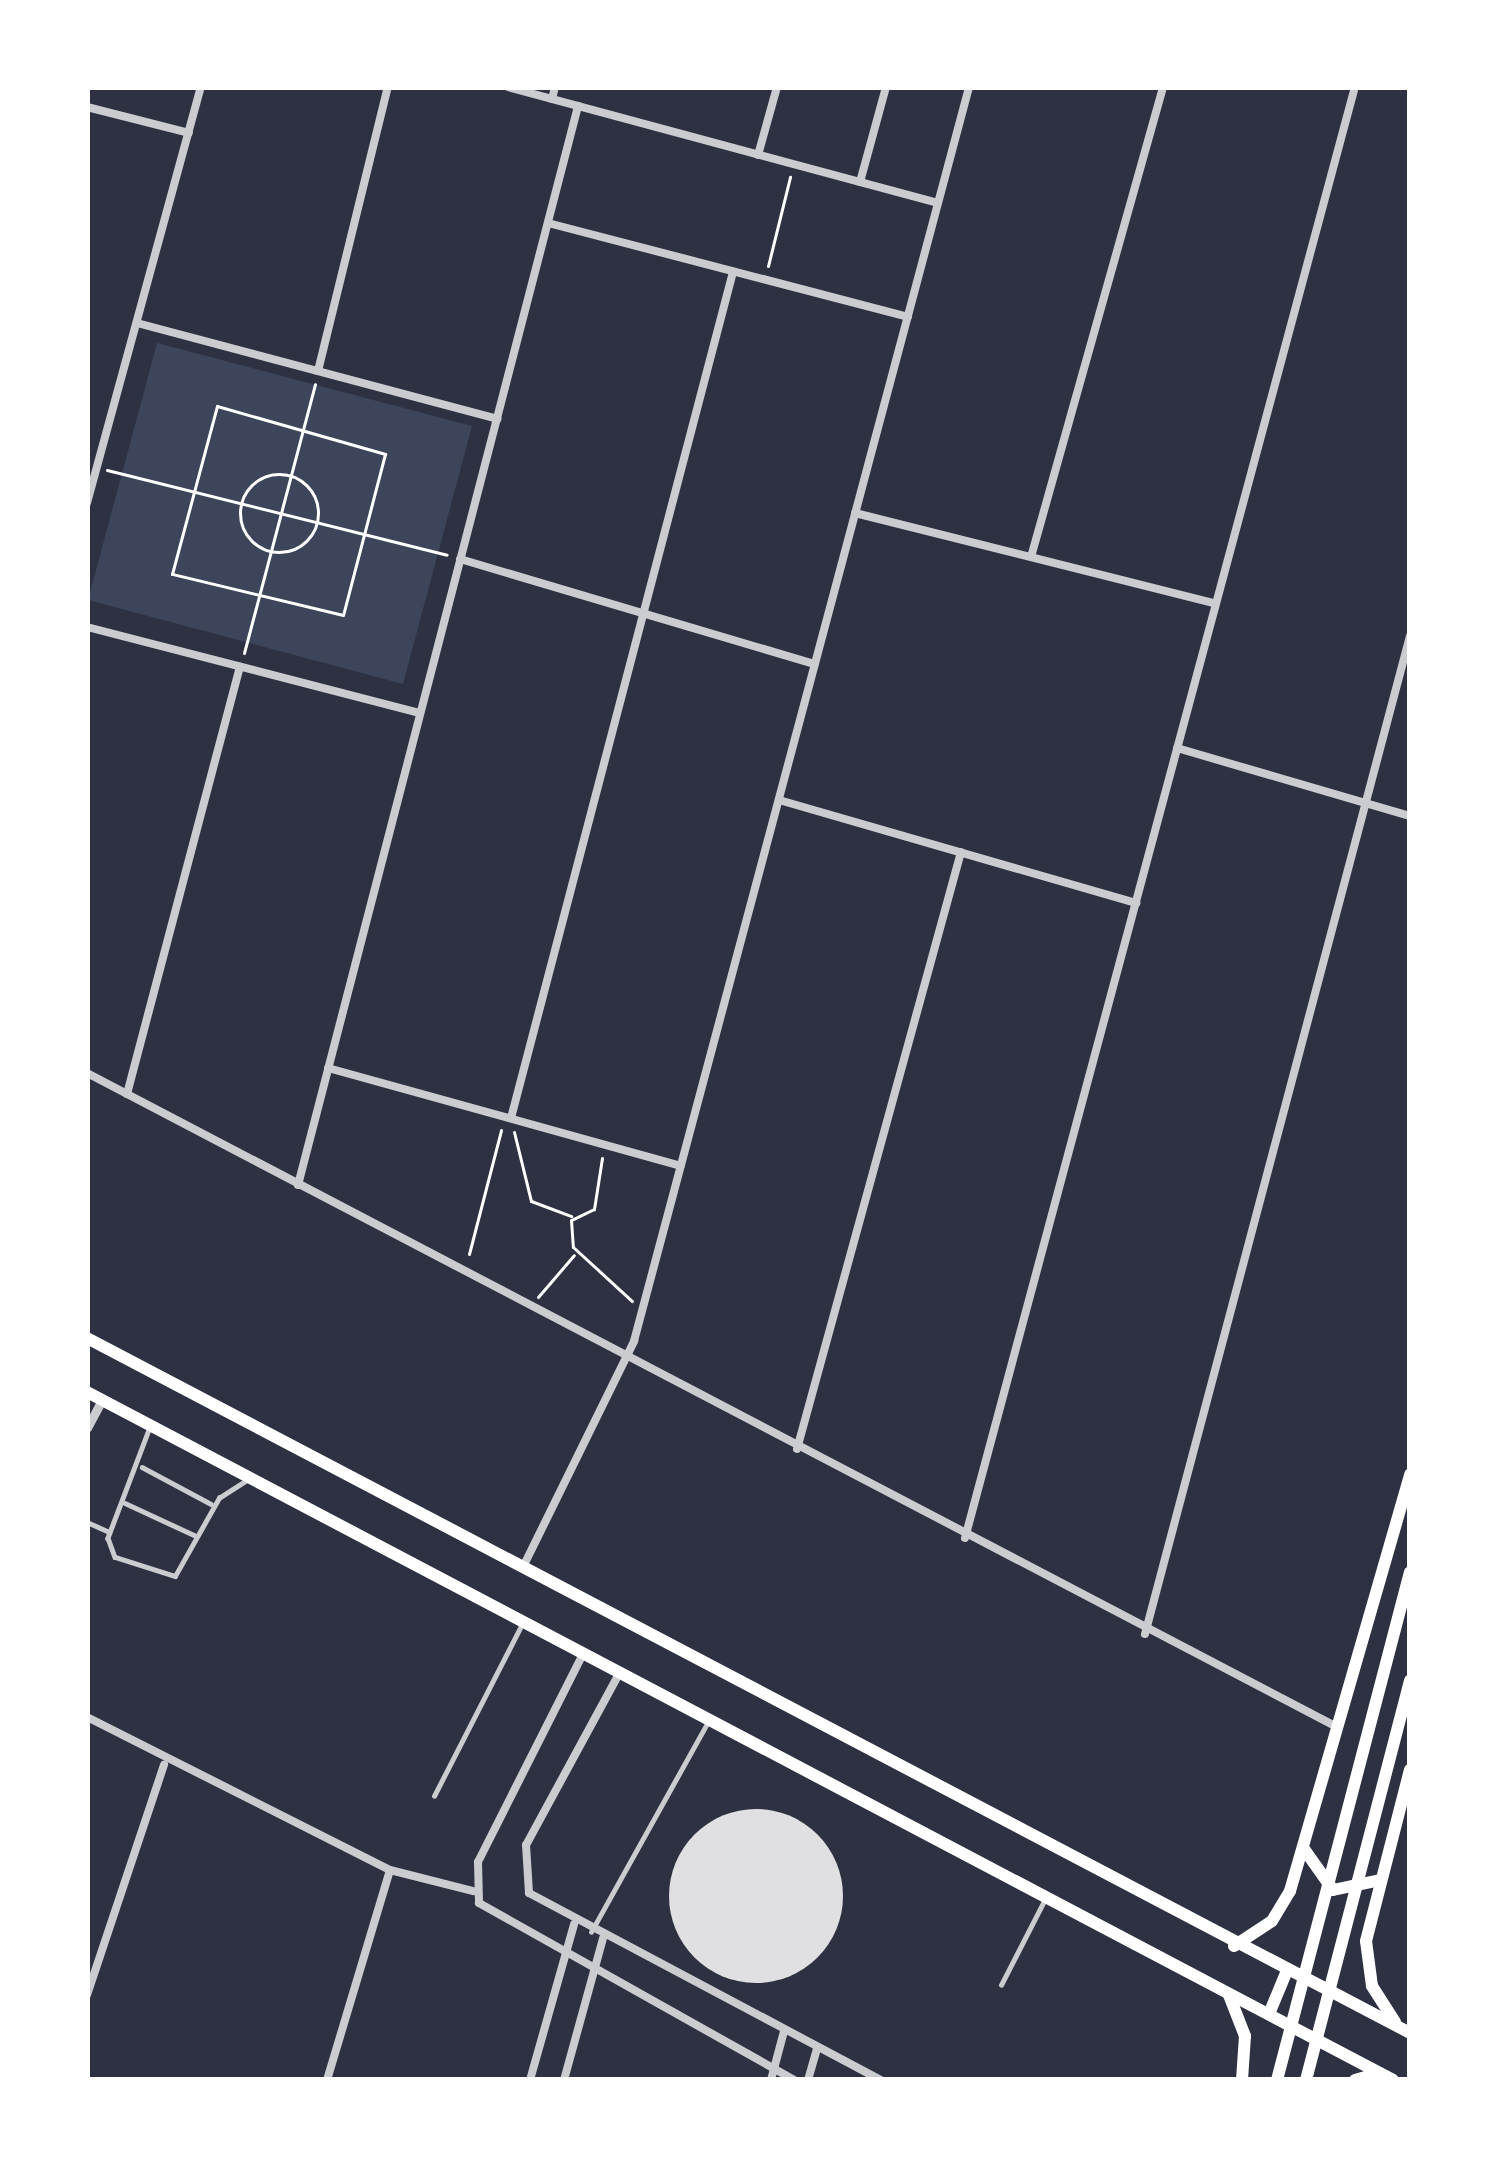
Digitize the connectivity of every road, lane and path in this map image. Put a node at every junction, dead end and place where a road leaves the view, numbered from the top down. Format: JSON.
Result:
{"nodes":[{"id":1,"x":201,"y":87,"type":"edge"},
{"id":2,"x":388,"y":87,"type":"edge"},
{"id":3,"x":508,"y":87,"type":"edge"},
{"id":4,"x":555,"y":87,"type":"edge"},
{"id":5,"x":777,"y":87,"type":"edge"},
{"id":6,"x":886,"y":87,"type":"edge"},
{"id":7,"x":969,"y":87,"type":"edge"},
{"id":8,"x":1163,"y":87,"type":"edge"},
{"id":9,"x":1354,"y":87,"type":"edge"},
{"id":10,"x":552,"y":99,"type":"junction"},
{"id":11,"x":578,"y":106,"type":"junction"},
{"id":12,"x":87,"y":107,"type":"edge"},
{"id":13,"x":189,"y":133,"type":"junction"},
{"id":14,"x":758,"y":154,"type":"junction"},
{"id":15,"x":794,"y":164,"type":"junction"},
{"id":16,"x":860,"y":182,"type":"junction"},
{"id":17,"x":938,"y":203,"type":"junction"},
{"id":18,"x":548,"y":223,"type":"junction"},
{"id":19,"x":734,"y":272,"type":"junction"},
{"id":20,"x":765,"y":280,"type":"junction"},
{"id":21,"x":908,"y":317,"type":"junction"},
{"id":22,"x":136,"y":323,"type":"junction"},
{"id":23,"x":318,"y":371,"type":"junction"},
{"id":24,"x":497,"y":419,"type":"junction"},
{"id":25,"x":304,"y":428,"type":"junction"},
{"id":26,"x":92,"y":466,"type":"edge"},
{"id":27,"x":292,"y":472,"type":"junction"},
{"id":28,"x":192,"y":491,"type":"junction"},
{"id":29,"x":237,"y":502,"type":"junction"},
{"id":30,"x":87,"y":503,"type":"edge"},
{"id":31,"x":281,"y":513,"type":"junction"},
{"id":32,"x":855,"y":513,"type":"junction"},
{"id":33,"x":321,"y":524,"type":"junction"},
{"id":34,"x":366,"y":535,"type":"junction"},
{"id":35,"x":270,"y":555,"type":"junction"},
{"id":36,"x":1031,"y":557,"type":"junction"},
{"id":37,"x":460,"y":559,"type":"junction"},
{"id":38,"x":258,"y":598,"type":"junction"},
{"id":39,"x":1216,"y":604,"type":"junction"},
{"id":40,"x":644,"y":612,"type":"junction"},
{"id":41,"x":87,"y":627,"type":"edge"},
{"id":42,"x":1410,"y":636,"type":"edge"},
{"id":43,"x":815,"y":664,"type":"junction"},
{"id":44,"x":240,"y":667,"type":"junction"},
{"id":45,"x":420,"y":713,"type":"junction"},
{"id":46,"x":1178,"y":748,"type":"junction"},
{"id":47,"x":779,"y":800,"type":"junction"},
{"id":48,"x":1366,"y":803,"type":"junction"},
{"id":49,"x":1410,"y":816,"type":"edge"},
{"id":50,"x":961,"y":852,"type":"junction"},
{"id":51,"x":1136,"y":903,"type":"junction"},
{"id":52,"x":328,"y":1067,"type":"junction"},
{"id":53,"x":87,"y":1073,"type":"edge"},
{"id":54,"x":127,"y":1094,"type":"junction"},
{"id":55,"x":508,"y":1118,"type":"junction"},
{"id":56,"x":605,"y":1145,"type":"junction"},
{"id":57,"x":681,"y":1166,"type":"junction"},
{"id":58,"x":298,"y":1185,"type":"junction"},
{"id":59,"x":573,"y":1217,"type":"junction"},
{"id":60,"x":575,"y":1254,"type":"junction"},
{"id":61,"x":464,"y":1273,"type":"junction"},
{"id":62,"x":535,"y":1311,"type":"junction"},
{"id":63,"x":641,"y":1316,"type":"junction"},
{"id":64,"x":87,"y":1338,"type":"edge"},
{"id":65,"x":628,"y":1360,"type":"junction"},
{"id":66,"x":87,"y":1392,"type":"edge"},
{"id":67,"x":102,"y":1400,"type":"junction"},
{"id":68,"x":149,"y":1425,"type":"junction"},
{"id":69,"x":87,"y":1428,"type":"edge"},
{"id":70,"x":797,"y":1449,"type":"junction"},
{"id":71,"x":142,"y":1468,"type":"junction"},
{"id":72,"x":1410,"y":1474,"type":"edge"},
{"id":73,"x":253,"y":1480,"type":"junction"},
{"id":74,"x":125,"y":1503,"type":"junction"},
{"id":75,"x":213,"y":1506,"type":"junction"},
{"id":76,"x":87,"y":1522,"type":"edge"},
{"id":77,"x":110,"y":1533,"type":"junction"},
{"id":78,"x":197,"y":1536,"type":"junction"},
{"id":79,"x":965,"y":1538,"type":"junction"},
{"id":80,"x":522,"y":1569,"type":"junction"},
{"id":81,"x":1410,"y":1573,"type":"edge"},
{"id":82,"x":523,"y":1622,"type":"junction"},
{"id":83,"x":1145,"y":1634,"type":"junction"},
{"id":84,"x":583,"y":1654,"type":"junction"},
{"id":85,"x":620,"y":1672,"type":"junction"},
{"id":86,"x":1410,"y":1680,"type":"edge"},
{"id":87,"x":87,"y":1717,"type":"edge"},
{"id":88,"x":709,"y":1720,"type":"junction"},
{"id":89,"x":1337,"y":1727,"type":"junction"},
{"id":90,"x":164,"y":1765,"type":"junction"},
{"id":91,"x":1410,"y":1770,"type":"edge"},
{"id":92,"x":434,"y":1796,"type":"dead end"},
{"id":93,"x":1304,"y":1842,"type":"junction"},
{"id":94,"x":389,"y":1870,"type":"junction"},
{"id":95,"x":1380,"y":1880,"type":"junction"},
{"id":96,"x":473,"y":1891,"type":"junction"},
{"id":97,"x":1046,"y":1897,"type":"junction"},
{"id":98,"x":574,"y":1924,"type":"junction"},
{"id":99,"x":592,"y":1933,"type":"junction"},
{"id":100,"x":603,"y":1939,"type":"junction"},
{"id":101,"x":1234,"y":1946,"type":"junction"},
{"id":102,"x":565,"y":1955,"type":"junction"},
{"id":103,"x":594,"y":1971,"type":"junction"},
{"id":104,"x":1286,"y":1973,"type":"junction"},
{"id":105,"x":1001,"y":1985,"type":"dead end"},
{"id":106,"x":87,"y":1994,"type":"edge"},
{"id":107,"x":1228,"y":1994,"type":"junction"},
{"id":108,"x":1346,"y":2001,"type":"junction"},
{"id":109,"x":1269,"y":2014,"type":"junction"},
{"id":110,"x":1405,"y":2030,"type":"edge"},
{"id":111,"x":784,"y":2031,"type":"junction"},
{"id":112,"x":1324,"y":2044,"type":"junction"},
{"id":113,"x":817,"y":2048,"type":"junction"},
{"id":114,"x":774,"y":2068,"type":"junction"},
{"id":115,"x":1386,"y":2076,"type":"edge"},
{"id":116,"x":327,"y":2080,"type":"edge"},
{"id":117,"x":530,"y":2080,"type":"edge"},
{"id":118,"x":564,"y":2080,"type":"edge"},
{"id":119,"x":771,"y":2080,"type":"edge"},
{"id":120,"x":795,"y":2080,"type":"edge"},
{"id":121,"x":808,"y":2080,"type":"edge"},
{"id":122,"x":880,"y":2080,"type":"edge"},
{"id":123,"x":1242,"y":2080,"type":"edge"},
{"id":124,"x":1277,"y":2080,"type":"edge"},
{"id":125,"x":1306,"y":2080,"type":"edge"},
{"id":126,"x":1355,"y":2080,"type":"edge"}],
"edges":[{"from":1,"to":13,"type":"street"},
{"from":2,"to":23,"type":"street"},
{"from":3,"to":10,"type":"street"},
{"from":4,"to":10,"type":"street"},
{"from":5,"to":14,"type":"street"},
{"from":6,"to":16,"type":"street"},
{"from":7,"to":17,"type":"street"},
{"from":8,"to":36,"type":"street"},
{"from":9,"to":39,"type":"street"},
{"from":10,"to":11,"type":"street"},
{"from":11,"to":14,"type":"street"},
{"from":11,"to":18,"type":"street"},
{"from":12,"to":13,"type":"street"},
{"from":13,"to":22,"type":"street"},
{"from":14,"to":15,"type":"street"},
{"from":15,"to":16,"type":"street"},
{"from":15,"to":20,"type":"path"},
{"from":16,"to":17,"type":"street"},
{"from":17,"to":21,"type":"street"},
{"from":18,"to":19,"type":"street"},
{"from":18,"to":24,"type":"street"},
{"from":19,"to":20,"type":"street"},
{"from":19,"to":40,"type":"street"},
{"from":20,"to":21,"type":"street"},
{"from":21,"to":32,"type":"street"},
{"from":22,"to":23,"type":"street"},
{"from":22,"to":26,"type":"street"},
{"from":23,"to":24,"type":"street"},
{"from":23,"to":25,"type":"path"},
{"from":24,"to":37,"type":"street"},
{"from":25,"to":27,"type":"path"},
{"from":25,"to":28,"type":"path"},
{"from":25,"to":34,"type":"path"},
{"from":26,"to":28,"type":"path"},
{"from":26,"to":30,"type":"street"},
{"from":27,"to":29,"type":"path"},
{"from":27,"to":31,"type":"path"},
{"from":27,"to":33,"type":"path"},
{"from":28,"to":29,"type":"path"},
{"from":28,"to":38,"type":"path"},
{"from":29,"to":31,"type":"path"},
{"from":29,"to":35,"type":"path"},
{"from":31,"to":33,"type":"path"},
{"from":31,"to":35,"type":"path"},
{"from":32,"to":36,"type":"street"},
{"from":32,"to":43,"type":"street"},
{"from":33,"to":34,"type":"path"},
{"from":33,"to":35,"type":"path"},
{"from":34,"to":37,"type":"path"},
{"from":34,"to":38,"type":"path"},
{"from":35,"to":38,"type":"path"},
{"from":36,"to":39,"type":"street"},
{"from":37,"to":40,"type":"street"},
{"from":37,"to":45,"type":"street"},
{"from":38,"to":44,"type":"path"},
{"from":39,"to":46,"type":"street"},
{"from":40,"to":43,"type":"street"},
{"from":40,"to":55,"type":"street"},
{"from":41,"to":44,"type":"street"},
{"from":42,"to":48,"type":"street"},
{"from":43,"to":47,"type":"street"},
{"from":44,"to":45,"type":"street"},
{"from":44,"to":54,"type":"street"},
{"from":45,"to":52,"type":"street"},
{"from":46,"to":48,"type":"street"},
{"from":46,"to":51,"type":"street"},
{"from":47,"to":50,"type":"street"},
{"from":47,"to":57,"type":"street"},
{"from":48,"to":49,"type":"street"},
{"from":48,"to":83,"type":"street"},
{"from":50,"to":51,"type":"street"},
{"from":50,"to":70,"type":"street"},
{"from":51,"to":79,"type":"street"},
{"from":52,"to":55,"type":"street"},
{"from":52,"to":58,"type":"street"},
{"from":53,"to":54,"type":"street"},
{"from":54,"to":58,"type":"street"},
{"from":55,"to":56,"type":"street"},
{"from":55,"to":59,"type":"path"},
{"from":55,"to":61,"type":"path"},
{"from":56,"to":57,"type":"street"},
{"from":56,"to":59,"type":"path"},
{"from":57,"to":63,"type":"street"},
{"from":58,"to":61,"type":"street"},
{"from":59,"to":60,"type":"path"},
{"from":60,"to":62,"type":"path"},
{"from":60,"to":63,"type":"path"},
{"from":61,"to":62,"type":"street"},
{"from":62,"to":65,"type":"street"},
{"from":63,"to":65,"type":"street"},
{"from":64,"to":80,"type":"main road"},
{"from":65,"to":70,"type":"street"},
{"from":65,"to":80,"type":"street"},
{"from":66,"to":67,"type":"main road"},
{"from":67,"to":68,"type":"main road"},
{"from":67,"to":69,"type":"street"},
{"from":68,"to":71,"type":"lane"},
{"from":68,"to":73,"type":"main road"},
{"from":70,"to":79,"type":"street"},
{"from":71,"to":74,"type":"lane"},
{"from":71,"to":75,"type":"lane"},
{"from":72,"to":89,"type":"main road"},
{"from":73,"to":75,"type":"lane"},
{"from":73,"to":82,"type":"main road"},
{"from":74,"to":77,"type":"lane"},
{"from":74,"to":78,"type":"lane"},
{"from":75,"to":78,"type":"lane"},
{"from":76,"to":77,"type":"lane"},
{"from":77,"to":78,"type":"lane"},
{"from":79,"to":83,"type":"street"},
{"from":80,"to":101,"type":"main road"},
{"from":81,"to":124,"type":"main road"},
{"from":82,"to":84,"type":"main road"},
{"from":82,"to":92,"type":"lane"},
{"from":83,"to":89,"type":"street"},
{"from":84,"to":85,"type":"main road"},
{"from":84,"to":96,"type":"street"},
{"from":85,"to":88,"type":"main road"},
{"from":85,"to":98,"type":"street"},
{"from":86,"to":125,"type":"main road"},
{"from":87,"to":90,"type":"street"},
{"from":88,"to":97,"type":"main road"},
{"from":88,"to":99,"type":"lane"},
{"from":89,"to":93,"type":"main road"},
{"from":90,"to":94,"type":"street"},
{"from":90,"to":106,"type":"street"},
{"from":91,"to":95,"type":"main road"},
{"from":93,"to":95,"type":"main road"},
{"from":93,"to":101,"type":"main road"},
{"from":94,"to":96,"type":"street"},
{"from":94,"to":116,"type":"street"},
{"from":95,"to":110,"type":"main road"},
{"from":96,"to":102,"type":"street"},
{"from":97,"to":105,"type":"lane"},
{"from":97,"to":107,"type":"main road"},
{"from":98,"to":99,"type":"street"},
{"from":98,"to":102,"type":"street"},
{"from":99,"to":100,"type":"street"},
{"from":100,"to":103,"type":"street"},
{"from":100,"to":111,"type":"street"},
{"from":101,"to":104,"type":"main road"},
{"from":102,"to":103,"type":"street"},
{"from":102,"to":117,"type":"street"},
{"from":103,"to":114,"type":"street"},
{"from":103,"to":118,"type":"street"},
{"from":104,"to":108,"type":"main road"},
{"from":104,"to":109,"type":"main road"},
{"from":107,"to":109,"type":"main road"},
{"from":107,"to":123,"type":"main road"},
{"from":108,"to":110,"type":"main road"},
{"from":108,"to":112,"type":"main road"},
{"from":109,"to":112,"type":"main road"},
{"from":111,"to":113,"type":"street"},
{"from":111,"to":114,"type":"street"},
{"from":112,"to":115,"type":"main road"},
{"from":113,"to":121,"type":"street"},
{"from":113,"to":122,"type":"street"},
{"from":114,"to":119,"type":"street"},
{"from":114,"to":120,"type":"street"},
{"from":115,"to":126,"type":"main road"}]}
